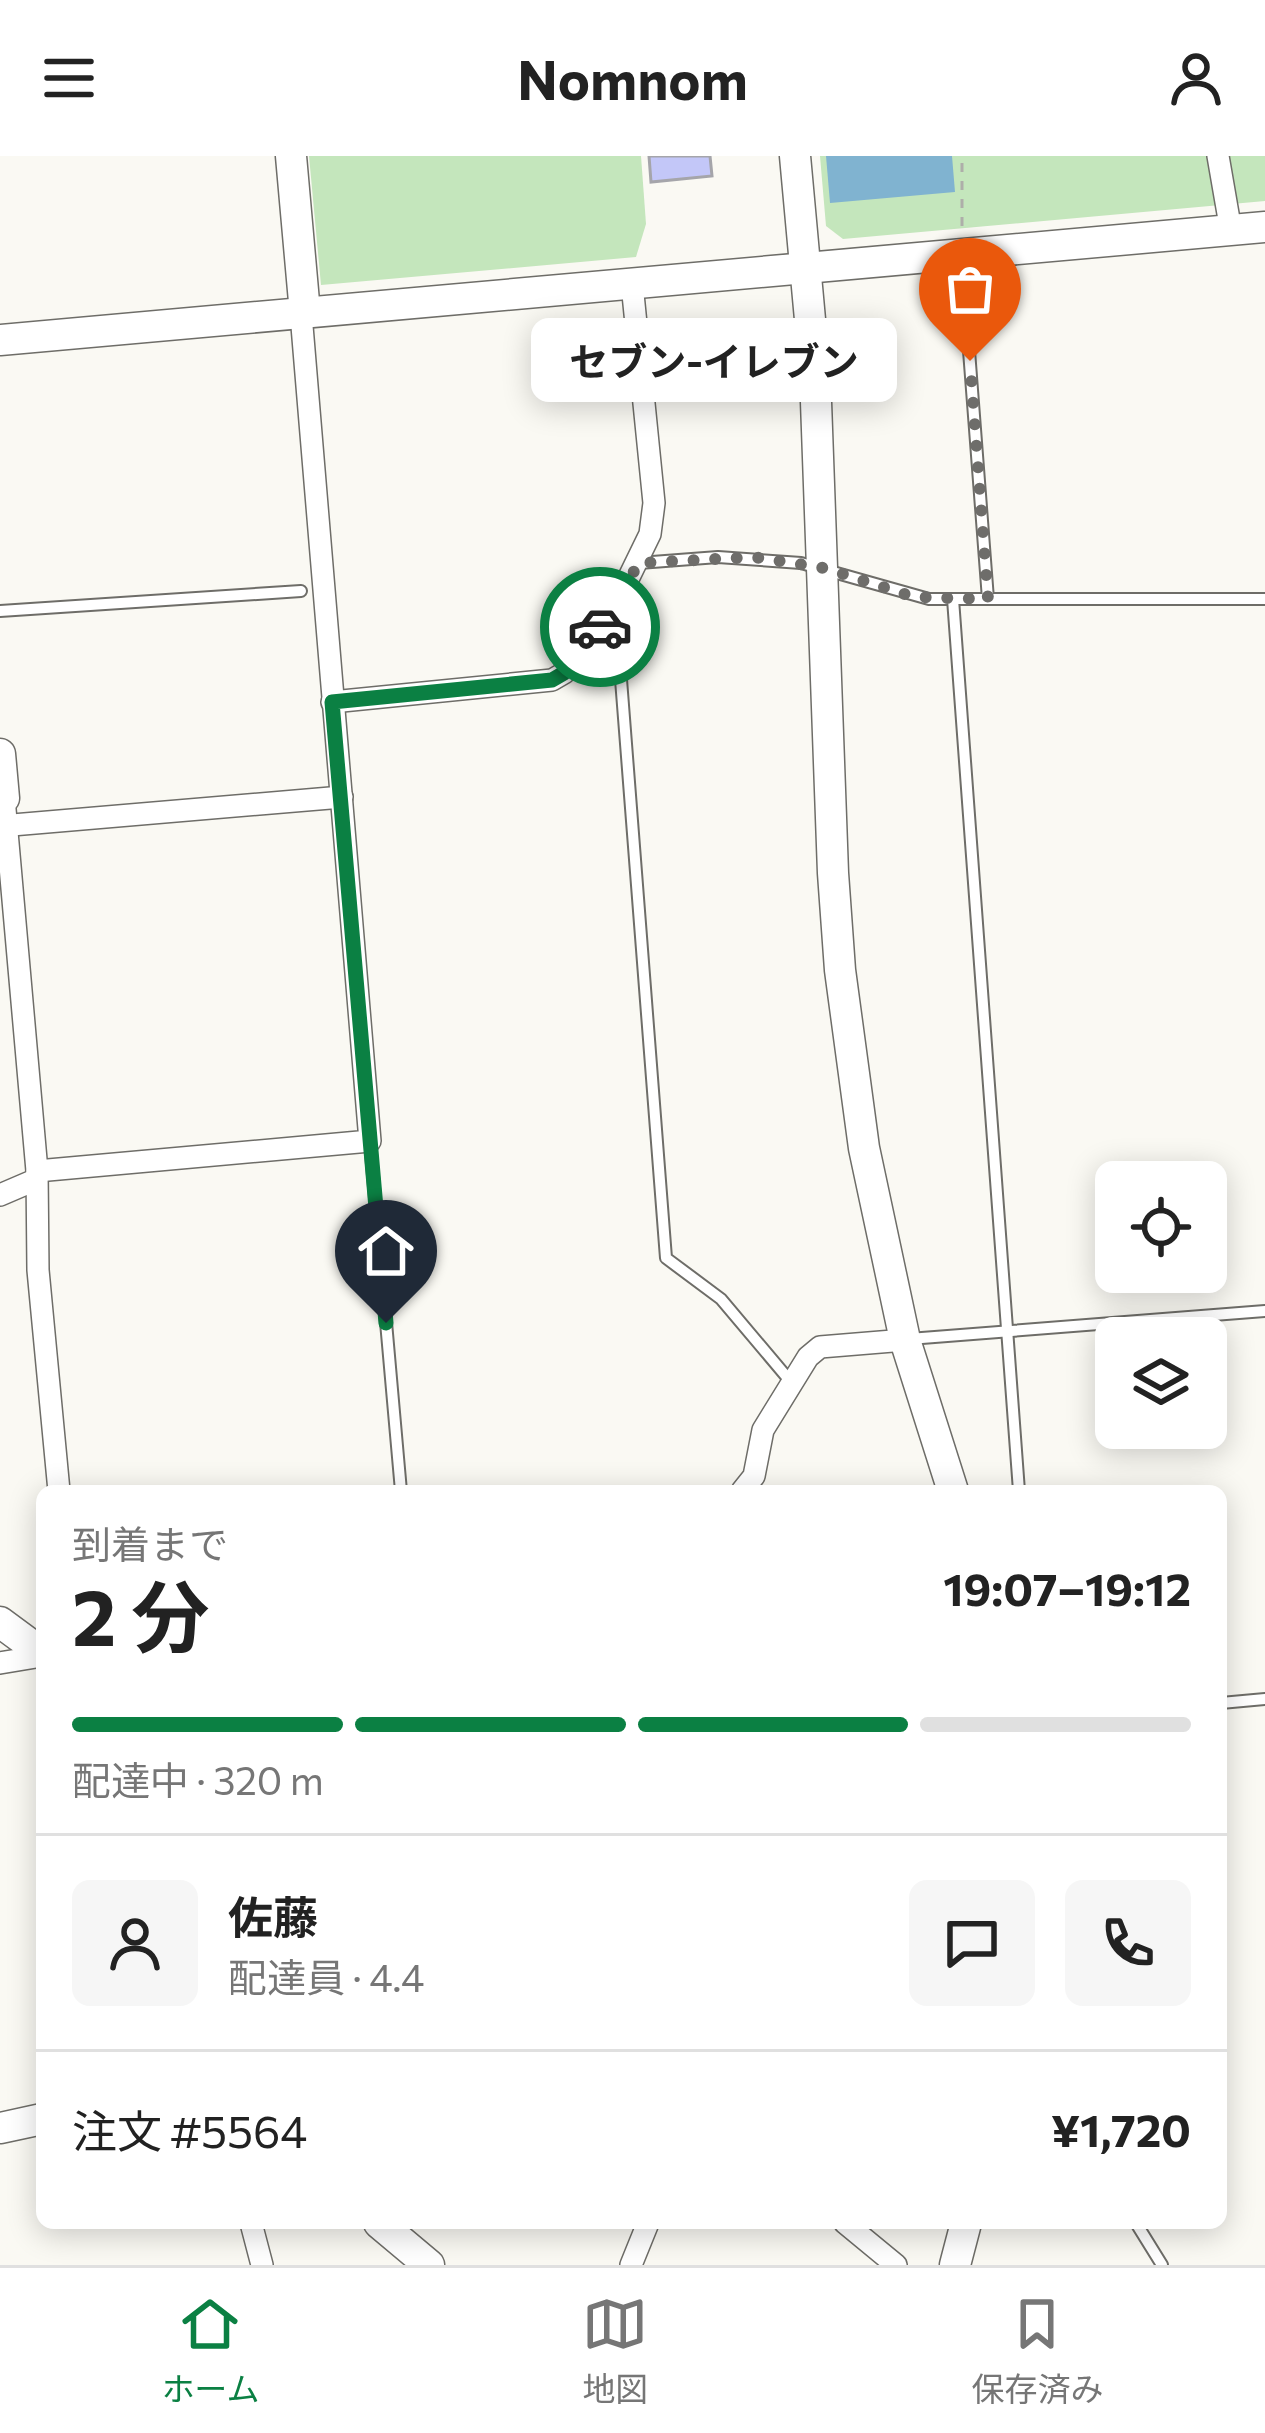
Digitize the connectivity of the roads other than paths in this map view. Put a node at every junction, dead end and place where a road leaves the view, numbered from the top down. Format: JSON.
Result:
{"nodes":[{"id":1,"x":291,"y":156,"type":"edge"},
{"id":2,"x":795,"y":156,"type":"edge"},
{"id":3,"x":1218,"y":156,"type":"edge"},
{"id":4,"x":1265,"y":227,"type":"edge"},
{"id":5,"x":1231,"y":231,"type":"junction"},
{"id":6,"x":962,"y":255,"type":"junction"},
{"id":7,"x":805,"y":270,"type":"junction"},
{"id":8,"x":632,"y":284,"type":"junction"},
{"id":9,"x":303,"y":314,"type":"junction"},
{"id":10,"x":0,"y":340,"type":"edge"},
{"id":11,"x":639,"y":563,"type":"junction"},
{"id":12,"x":824,"y":568,"type":"junction"},
{"id":13,"x":301,"y":591,"type":"dead end"},
{"id":14,"x":952,"y":599,"type":"junction"},
{"id":15,"x":988,"y":599,"type":"junction"},
{"id":16,"x":1265,"y":599,"type":"edge"},
{"id":17,"x":0,"y":611,"type":"edge"},
{"id":18,"x":610,"y":614,"type":"junction"},
{"id":19,"x":332,"y":702,"type":"junction"},
{"id":20,"x":0,"y":754,"type":"edge"},
{"id":21,"x":342,"y":796,"type":"junction"},
{"id":22,"x":4,"y":816,"type":"edge"},
{"id":23,"x":370,"y":1141,"type":"junction"},
{"id":24,"x":36,"y":1176,"type":"junction"},
{"id":25,"x":0,"y":1195,"type":"edge"},
{"id":26,"x":1265,"y":1311,"type":"edge"},
{"id":27,"x":1007,"y":1333,"type":"junction"},
{"id":28,"x":904,"y":1340,"type":"junction"},
{"id":29,"x":791,"y":1382,"type":"junction"},
{"id":30,"x":58,"y":1485,"type":"edge"},
{"id":31,"x":400,"y":1485,"type":"edge"},
{"id":32,"x":747,"y":1485,"type":"edge"},
{"id":33,"x":951,"y":1485,"type":"edge"},
{"id":34,"x":1019,"y":1485,"type":"edge"},
{"id":35,"x":0,"y":1622,"type":"edge"},
{"id":36,"x":36,"y":1649,"type":"edge"},
{"id":37,"x":36,"y":1655,"type":"edge"},
{"id":38,"x":0,"y":1663,"type":"edge"},
{"id":39,"x":1265,"y":1699,"type":"edge"},
{"id":40,"x":1227,"y":1702,"type":"edge"},
{"id":41,"x":36,"y":2121,"type":"edge"},
{"id":42,"x":0,"y":2128,"type":"edge"},
{"id":43,"x":253,"y":2229,"type":"edge"},
{"id":44,"x":386,"y":2229,"type":"edge"},
{"id":45,"x":646,"y":2229,"type":"edge"},
{"id":46,"x":852,"y":2229,"type":"edge"},
{"id":47,"x":964,"y":2229,"type":"edge"},
{"id":48,"x":1140,"y":2229,"type":"edge"},
{"id":49,"x":262,"y":2265,"type":"edge"},
{"id":50,"x":429,"y":2265,"type":"edge"},
{"id":51,"x":631,"y":2265,"type":"edge"},
{"id":52,"x":896,"y":2265,"type":"edge"},
{"id":53,"x":955,"y":2265,"type":"edge"},
{"id":54,"x":1162,"y":2265,"type":"edge"}],
"edges":[{"from":1,"to":9,"type":"street"},
{"from":2,"to":7,"type":"street"},
{"from":3,"to":5,"type":"street"},
{"from":4,"to":5,"type":"street"},
{"from":5,"to":6,"type":"street"},
{"from":6,"to":7,"type":"street"},
{"from":6,"to":15,"type":"lane"},
{"from":7,"to":8,"type":"street"},
{"from":7,"to":12,"type":"street"},
{"from":8,"to":9,"type":"street"},
{"from":8,"to":11,"type":"street"},
{"from":9,"to":10,"type":"street"},
{"from":9,"to":19,"type":"street"},
{"from":11,"to":12,"type":"lane"},
{"from":11,"to":18,"type":"street"},
{"from":12,"to":14,"type":"lane"},
{"from":12,"to":28,"type":"street"},
{"from":13,"to":17,"type":"lane"},
{"from":14,"to":15,"type":"lane"},
{"from":14,"to":27,"type":"lane"},
{"from":15,"to":16,"type":"lane"},
{"from":18,"to":19,"type":"street"},
{"from":18,"to":29,"type":"lane"},
{"from":19,"to":21,"type":"street"},
{"from":20,"to":22,"type":"street"},
{"from":21,"to":22,"type":"street"},
{"from":21,"to":23,"type":"street"},
{"from":22,"to":24,"type":"street"},
{"from":23,"to":24,"type":"street"},
{"from":23,"to":31,"type":"lane"},
{"from":24,"to":25,"type":"street"},
{"from":24,"to":30,"type":"street"},
{"from":26,"to":27,"type":"lane"},
{"from":27,"to":28,"type":"lane"},
{"from":27,"to":34,"type":"lane"},
{"from":28,"to":29,"type":"street"},
{"from":28,"to":33,"type":"street"},
{"from":29,"to":32,"type":"street"},
{"from":35,"to":36,"type":"street"},
{"from":37,"to":38,"type":"street"},
{"from":39,"to":40,"type":"lane"},
{"from":41,"to":42,"type":"street"},
{"from":43,"to":49,"type":"street"},
{"from":44,"to":50,"type":"street"},
{"from":45,"to":51,"type":"street"},
{"from":46,"to":52,"type":"street"},
{"from":47,"to":53,"type":"street"},
{"from":48,"to":54,"type":"lane"}]}
